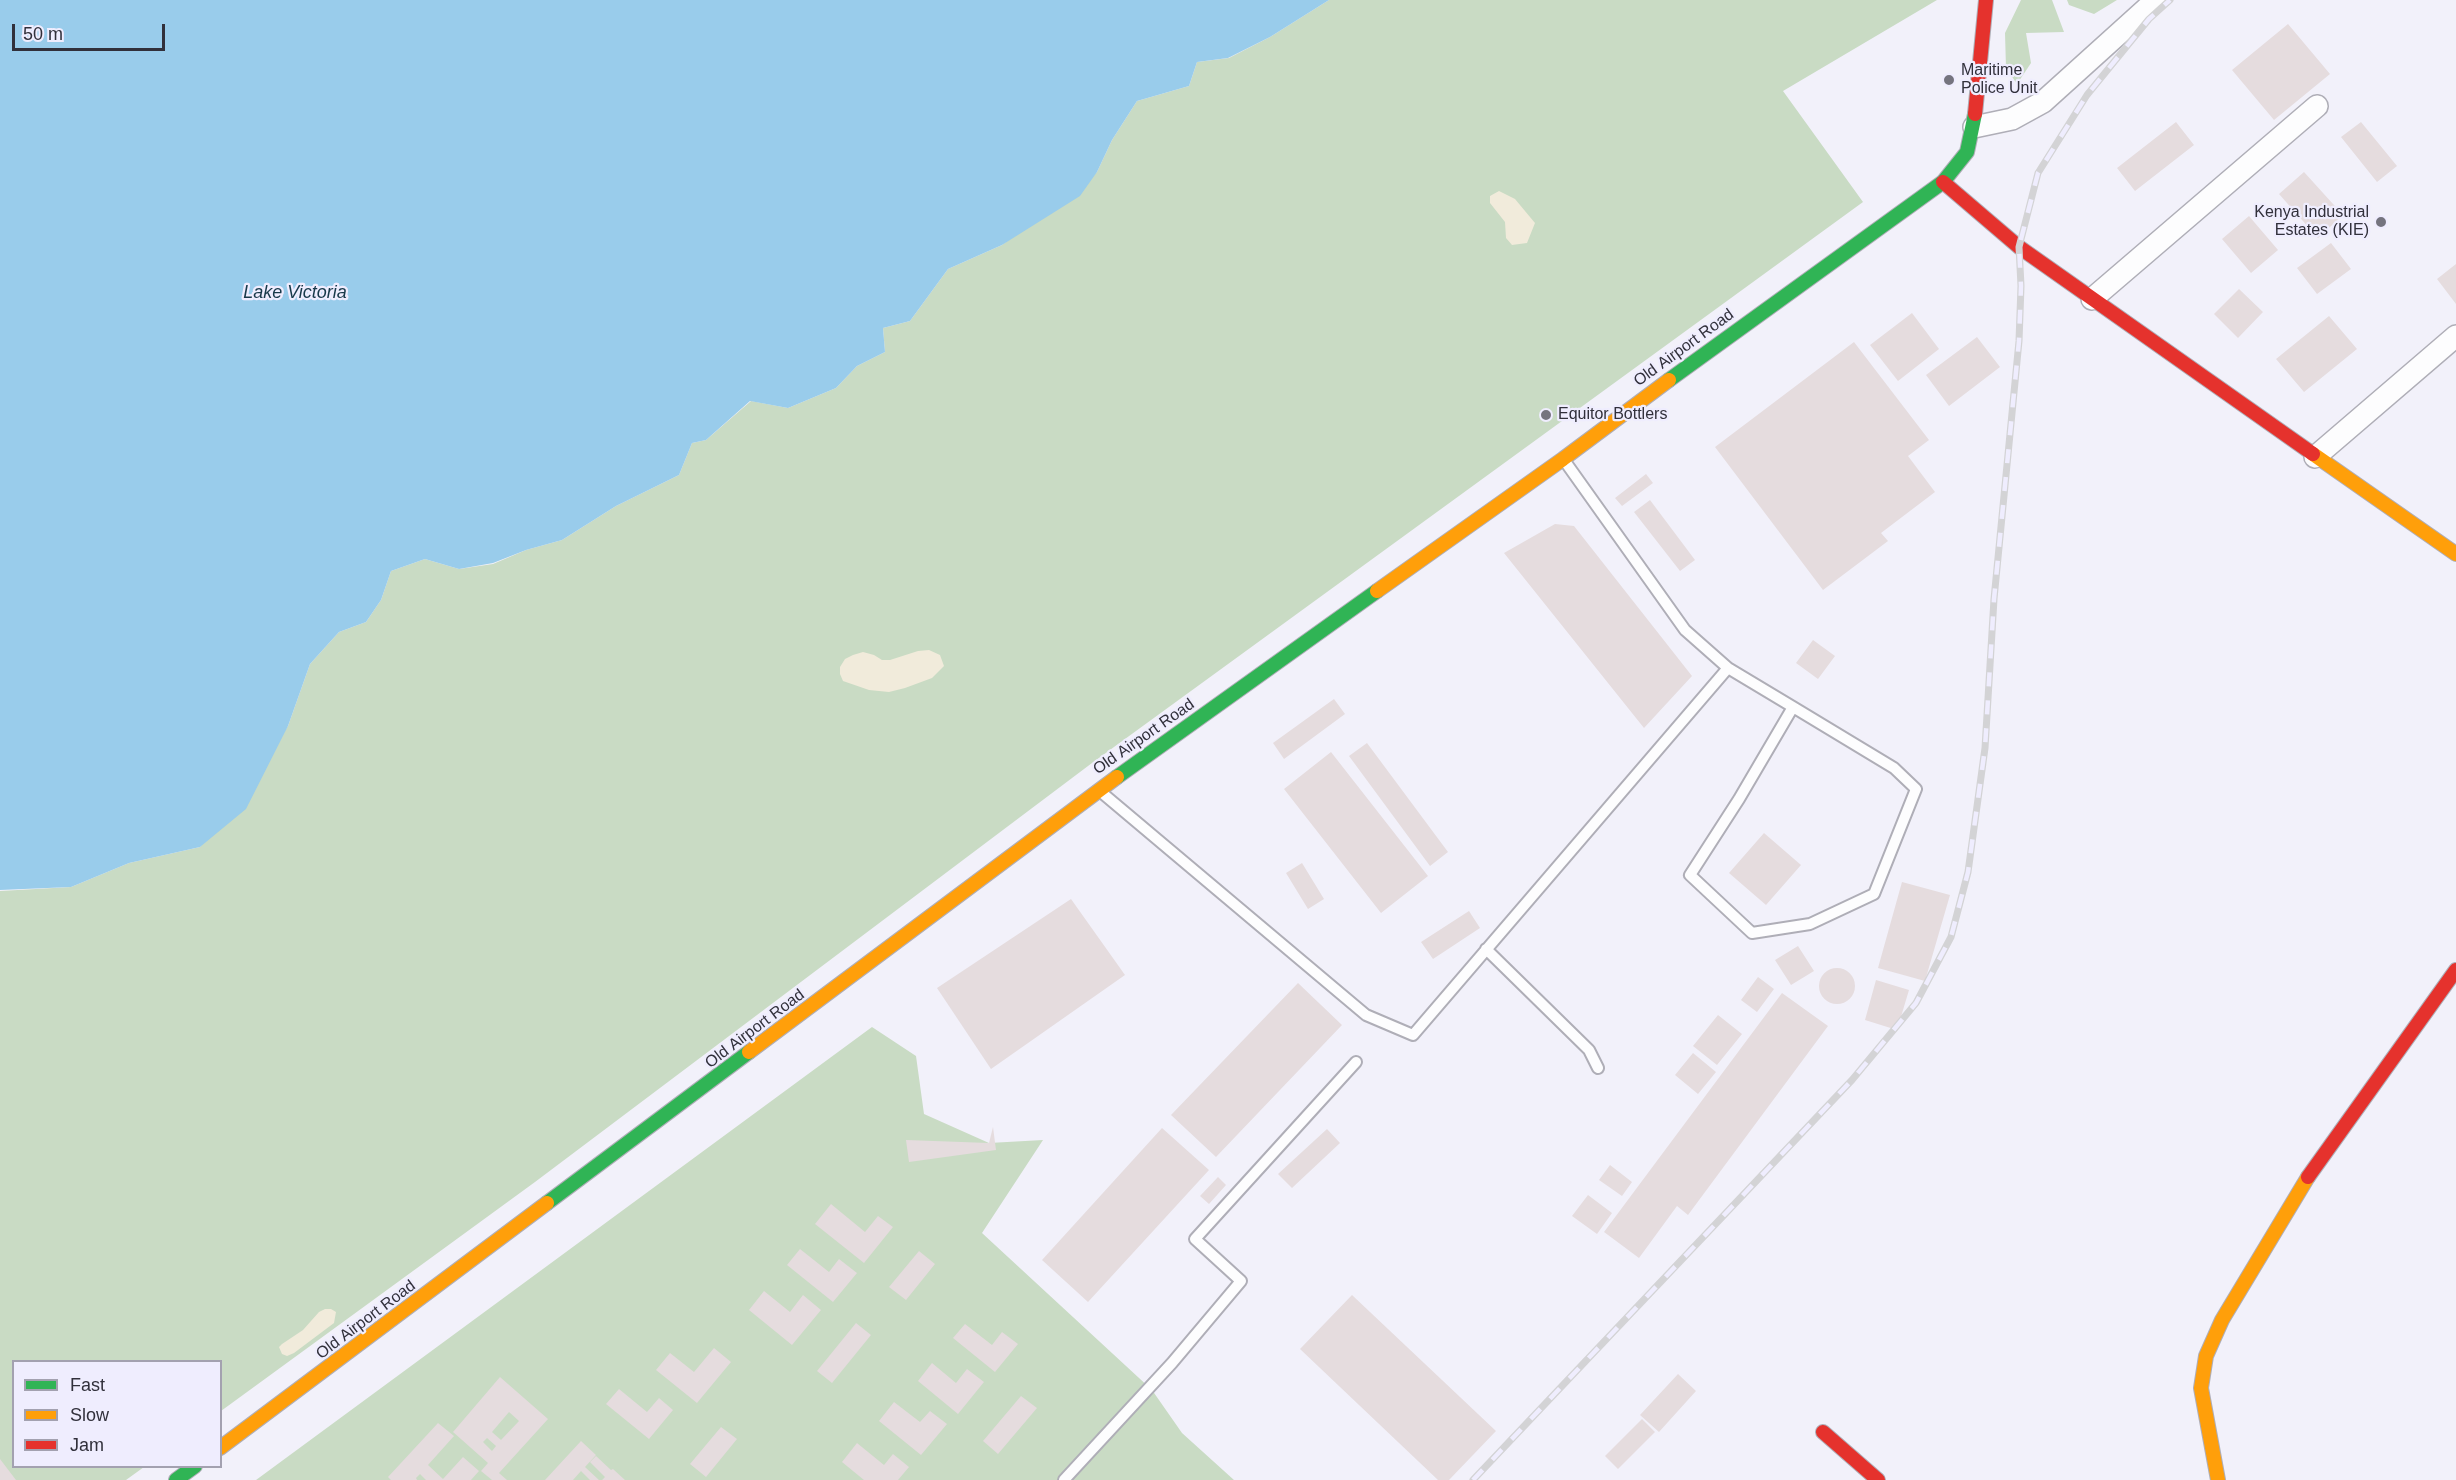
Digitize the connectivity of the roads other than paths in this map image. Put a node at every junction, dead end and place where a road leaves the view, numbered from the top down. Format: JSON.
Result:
{"nodes":[{"id":1,"x":1986,"y":0,"type":"edge"},
{"id":2,"x":2156,"y":0,"type":"edge"},
{"id":3,"x":2317,"y":106,"type":"dead end"},
{"id":4,"x":1974,"y":127,"type":"junction"},
{"id":5,"x":1943,"y":182,"type":"junction"},
{"id":6,"x":2092,"y":299,"type":"junction"},
{"id":7,"x":2456,"y":336,"type":"edge"},
{"id":8,"x":2315,"y":457,"type":"junction"},
{"id":9,"x":1563,"y":459,"type":"junction"},
{"id":10,"x":2456,"y":554,"type":"edge"},
{"id":11,"x":1728,"y":668,"type":"junction"},
{"id":12,"x":1793,"y":707,"type":"junction"},
{"id":13,"x":1099,"y":790,"type":"junction"},
{"id":14,"x":1486,"y":950,"type":"junction"},
{"id":15,"x":2456,"y":970,"type":"edge"},
{"id":16,"x":1356,"y":1062,"type":"dead end"},
{"id":17,"x":1598,"y":1068,"type":"dead end"},
{"id":18,"x":1823,"y":1432,"type":"dead end"},
{"id":19,"x":222,"y":1447,"type":"edge"},
{"id":20,"x":194,"y":1468,"type":"edge"},
{"id":21,"x":176,"y":1480,"type":"edge"},
{"id":22,"x":1064,"y":1480,"type":"edge"},
{"id":23,"x":1878,"y":1480,"type":"edge"},
{"id":24,"x":2218,"y":1480,"type":"edge"}],
"edges":[{"from":1,"to":4,"type":"main road","name":"Old Airport Road"},
{"from":2,"to":4,"type":"street"},
{"from":3,"to":6,"type":"street"},
{"from":4,"to":5,"type":"main road","name":"Old Airport Road"},
{"from":5,"to":6,"type":"main road"},
{"from":5,"to":9,"type":"main road","name":"Old Airport Road"},
{"from":6,"to":8,"type":"main road"},
{"from":7,"to":8,"type":"street"},
{"from":8,"to":10,"type":"main road"},
{"from":9,"to":11,"type":"lane"},
{"from":9,"to":13,"type":"main road","name":"Old Airport Road"},
{"from":11,"to":12,"type":"lane"},
{"from":11,"to":14,"type":"lane"},
{"from":12,"to":12,"type":"lane"},
{"from":13,"to":14,"type":"lane"},
{"from":13,"to":19,"type":"main road","name":"Old Airport Road"},
{"from":14,"to":17,"type":"lane"},
{"from":15,"to":24,"type":"main road"},
{"from":16,"to":22,"type":"lane"},
{"from":18,"to":23,"type":"main road"},
{"from":20,"to":21,"type":"main road"}]}
